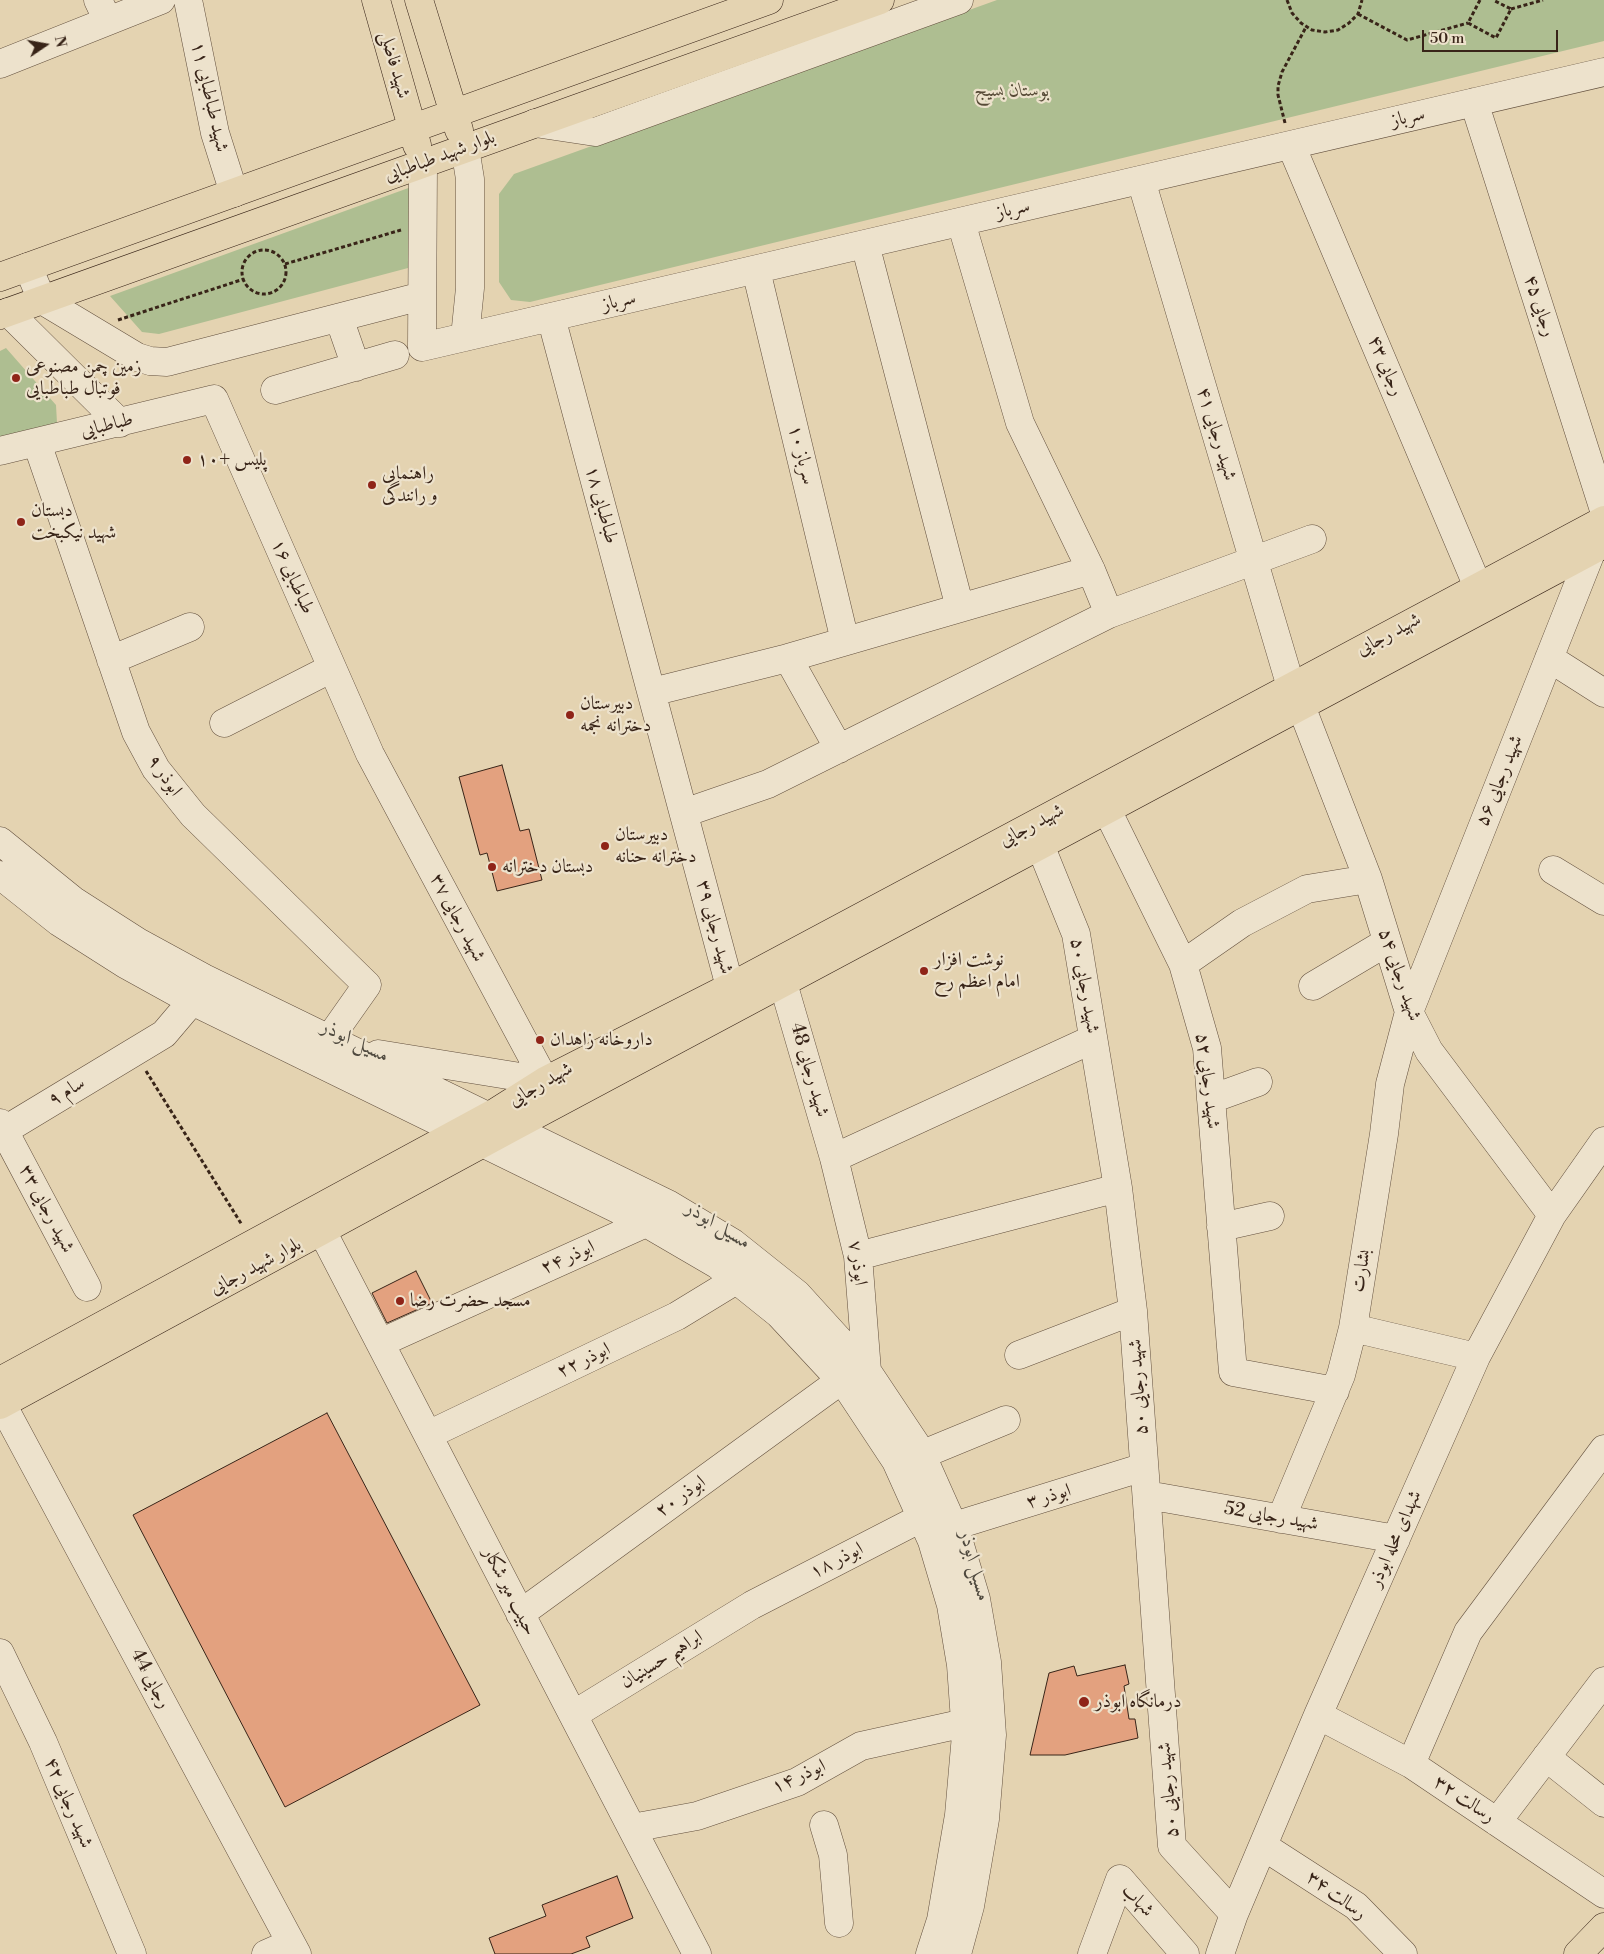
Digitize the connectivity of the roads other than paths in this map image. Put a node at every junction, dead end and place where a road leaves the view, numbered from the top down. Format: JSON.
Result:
{"nodes":[{"id":1,"x":161,"y":0,"type":"edge"},
{"id":2,"x":188,"y":0,"type":"edge"},
{"id":3,"x":376,"y":0,"type":"edge"},
{"id":4,"x":419,"y":0,"type":"edge"},
{"id":5,"x":769,"y":0,"type":"edge"},
{"id":6,"x":880,"y":0,"type":"edge"},
{"id":7,"x":959,"y":0,"type":"edge"},
{"id":8,"x":103,"y":11,"type":"edge"},
{"id":9,"x":0,"y":64,"type":"edge"},
{"id":10,"x":1604,"y":72,"type":"edge"},
{"id":11,"x":1474,"y":102,"type":"junction"},
{"id":12,"x":454,"y":113,"type":"junction"},
{"id":13,"x":535,"y":123,"type":"junction"},
{"id":14,"x":412,"y":129,"type":"junction"},
{"id":15,"x":1291,"y":145,"type":"junction"},
{"id":16,"x":465,"y":148,"type":"junction"},
{"id":17,"x":423,"y":163,"type":"junction"},
{"id":18,"x":1141,"y":180,"type":"junction"},
{"id":19,"x":234,"y":193,"type":"junction"},
{"id":20,"x":961,"y":222,"type":"junction"},
{"id":21,"x":865,"y":244,"type":"junction"},
{"id":22,"x":28,"y":267,"type":"junction"},
{"id":23,"x":756,"y":270,"type":"junction"},
{"id":24,"x":0,"y":277,"type":"edge"},
{"id":25,"x":422,"y":296,"type":"junction"},
{"id":26,"x":42,"y":300,"type":"junction"},
{"id":27,"x":3,"y":307,"type":"edge"},
{"id":28,"x":339,"y":318,"type":"junction"},
{"id":29,"x":551,"y":318,"type":"junction"},
{"id":30,"x":465,"y":337,"type":"junction"},
{"id":31,"x":395,"y":355,"type":"dead end"},
{"id":32,"x":356,"y":367,"type":"junction"},
{"id":33,"x":275,"y":390,"type":"dead end"},
{"id":34,"x":214,"y":399,"type":"joint"},
{"id":35,"x":120,"y":423,"type":"junction"},
{"id":36,"x":38,"y":443,"type":"junction"},
{"id":37,"x":0,"y":451,"type":"edge"},
{"id":38,"x":1604,"y":510,"type":"edge"},
{"id":39,"x":1604,"y":520,"type":"edge"},
{"id":40,"x":1312,"y":539,"type":"dead end"},
{"id":41,"x":1598,"y":547,"type":"edge"},
{"id":42,"x":1254,"y":561,"type":"junction"},
{"id":43,"x":1091,"y":570,"type":"junction"},
{"id":44,"x":1478,"y":587,"type":"junction"},
{"id":45,"x":960,"y":608,"type":"junction"},
{"id":46,"x":1109,"y":614,"type":"junction"},
{"id":47,"x":190,"y":627,"type":"dead end"},
{"id":48,"x":846,"y":641,"type":"junction"},
{"id":49,"x":788,"y":658,"type":"junction"},
{"id":50,"x":1550,"y":658,"type":"junction"},
{"id":51,"x":111,"y":660,"type":"junction"},
{"id":52,"x":332,"y":668,"type":"junction"},
{"id":53,"x":652,"y":692,"type":"junction"},
{"id":54,"x":1604,"y":693,"type":"edge"},
{"id":55,"x":1296,"y":697,"type":"junction"},
{"id":56,"x":224,"y":723,"type":"dead end"},
{"id":57,"x":839,"y":749,"type":"junction"},
{"id":58,"x":370,"y":754,"type":"joint"},
{"id":59,"x":1107,"y":810,"type":"junction"},
{"id":60,"x":684,"y":813,"type":"junction"},
{"id":61,"x":0,"y":841,"type":"edge"},
{"id":62,"x":1040,"y":845,"type":"junction"},
{"id":63,"x":1553,"y":870,"type":"dead end"},
{"id":64,"x":0,"y":876,"type":"edge"},
{"id":65,"x":1368,"y":879,"type":"junction"},
{"id":66,"x":1604,"y":900,"type":"edge"},
{"id":67,"x":1387,"y":942,"type":"junction"},
{"id":68,"x":1183,"y":964,"type":"junction"},
{"id":69,"x":783,"y":983,"type":"junction"},
{"id":70,"x":1312,"y":986,"type":"dead end"},
{"id":71,"x":730,"y":987,"type":"junction"},
{"id":72,"x":192,"y":1001,"type":"junction"},
{"id":73,"x":1409,"y":1012,"type":"junction"},
{"id":74,"x":1093,"y":1039,"type":"junction"},
{"id":75,"x":340,"y":1044,"type":"junction"},
{"id":76,"x":544,"y":1081,"type":"junction"},
{"id":77,"x":1258,"y":1082,"type":"dead end"},
{"id":78,"x":1211,"y":1099,"type":"junction"},
{"id":79,"x":500,"y":1122,"type":"junction"},
{"id":80,"x":2,"y":1129,"type":"edge"},
{"id":81,"x":472,"y":1138,"type":"junction"},
{"id":82,"x":1600,"y":1157,"type":"edge"},
{"id":83,"x":834,"y":1158,"type":"junction"},
{"id":84,"x":1118,"y":1188,"type":"junction"},
{"id":85,"x":1552,"y":1215,"type":"junction"},
{"id":86,"x":1270,"y":1216,"type":"dead end"},
{"id":87,"x":646,"y":1223,"type":"junction"},
{"id":88,"x":1221,"y":1227,"type":"junction"},
{"id":89,"x":322,"y":1231,"type":"junction"},
{"id":90,"x":858,"y":1256,"type":"junction"},
{"id":91,"x":736,"y":1280,"type":"junction"},
{"id":92,"x":87,"y":1287,"type":"dead end"},
{"id":93,"x":1133,"y":1311,"type":"junction"},
{"id":94,"x":1352,"y":1328,"type":"junction"},
{"id":95,"x":380,"y":1343,"type":"junction"},
{"id":96,"x":1019,"y":1355,"type":"dead end"},
{"id":97,"x":1476,"y":1358,"type":"junction"},
{"id":98,"x":867,"y":1371,"type":"junction"},
{"id":99,"x":840,"y":1380,"type":"junction"},
{"id":100,"x":1335,"y":1392,"type":"junction"},
{"id":101,"x":1,"y":1396,"type":"edge"},
{"id":102,"x":1006,"y":1420,"type":"dead end"},
{"id":103,"x":428,"y":1436,"type":"junction"},
{"id":104,"x":1604,"y":1449,"type":"edge"},
{"id":105,"x":922,"y":1455,"type":"junction"},
{"id":106,"x":1144,"y":1468,"type":"junction"},
{"id":107,"x":1147,"y":1496,"type":"junction"},
{"id":108,"x":921,"y":1518,"type":"junction"},
{"id":109,"x":1281,"y":1519,"type":"junction"},
{"id":110,"x":954,"y":1526,"type":"junction"},
{"id":111,"x":1396,"y":1539,"type":"junction"},
{"id":112,"x":752,"y":1605,"type":"joint"},
{"id":113,"x":520,"y":1614,"type":"junction"},
{"id":114,"x":0,"y":1654,"type":"edge"},
{"id":115,"x":1604,"y":1680,"type":"edge"},
{"id":116,"x":573,"y":1714,"type":"junction"},
{"id":117,"x":1318,"y":1715,"type":"junction"},
{"id":118,"x":965,"y":1723,"type":"junction"},
{"id":119,"x":1546,"y":1757,"type":"junction"},
{"id":120,"x":1411,"y":1764,"type":"junction"},
{"id":121,"x":1604,"y":1804,"type":"edge"},
{"id":122,"x":1497,"y":1822,"type":"junction"},
{"id":123,"x":824,"y":1825,"type":"dead end"},
{"id":124,"x":632,"y":1828,"type":"junction"},
{"id":125,"x":1263,"y":1846,"type":"junction"},
{"id":126,"x":1604,"y":1894,"type":"edge"},
{"id":127,"x":1234,"y":1914,"type":"junction"},
{"id":128,"x":840,"y":1923,"type":"dead end"},
{"id":129,"x":1604,"y":1927,"type":"edge"},
{"id":130,"x":294,"y":1949,"type":"edge"},
{"id":131,"x":132,"y":1954,"type":"edge"},
{"id":132,"x":266,"y":1954,"type":"edge"},
{"id":133,"x":697,"y":1954,"type":"edge"},
{"id":134,"x":930,"y":1954,"type":"edge"},
{"id":135,"x":957,"y":1954,"type":"edge"},
{"id":136,"x":1092,"y":1954,"type":"edge"},
{"id":137,"x":1185,"y":1954,"type":"edge"},
{"id":138,"x":1220,"y":1954,"type":"edge"},
{"id":139,"x":1403,"y":1954,"type":"edge"},
{"id":140,"x":1578,"y":1954,"type":"edge"}],
"edges":[{"from":1,"to":8,"type":"street"},
{"from":2,"to":19,"type":"street","name":"شهید طباطبایی ۱۱"},
{"from":3,"to":14,"type":"main road","name":"شهید فاضلی"},
{"from":4,"to":12,"type":"main road"},
{"from":5,"to":12,"type":"main road","name":"بلوار شهید طباطبایی"},
{"from":6,"to":13,"type":"main road","name":"بلوار شهید طباطبایی"},
{"from":7,"to":13,"type":"street"},
{"from":8,"to":9,"type":"street"},
{"from":10,"to":11,"type":"street","name":"سرباز"},
{"from":11,"to":15,"type":"street","name":"سرباز"},
{"from":11,"to":38,"type":"street","name":"رجایی ۴۵"},
{"from":12,"to":14,"type":"main road","name":"بلوار شهید طباطبایی"},
{"from":12,"to":16,"type":"main road"},
{"from":13,"to":16,"type":"main road","name":"بلوار شهید طباطبایی"},
{"from":14,"to":17,"type":"main road","name":"شهید فاضلی"},
{"from":14,"to":19,"type":"main road","name":"بلوار شهید طباطبایی"},
{"from":15,"to":18,"type":"street","name":"سرباز"},
{"from":15,"to":44,"type":"street","name":"رجایی ۴۳"},
{"from":16,"to":17,"type":"main road","name":"بلوار شهید طباطبایی"},
{"from":16,"to":30,"type":"street"},
{"from":17,"to":25,"type":"street"},
{"from":17,"to":26,"type":"main road","name":"بلوار شهید طباطبایی"},
{"from":18,"to":20,"type":"street","name":"سرباز"},
{"from":18,"to":42,"type":"street","name":"شهید رجایی ۴۱"},
{"from":19,"to":22,"type":"main road","name":"بلوار شهید طباطبایی"},
{"from":20,"to":21,"type":"street","name":"سرباز"},
{"from":20,"to":43,"type":"street"},
{"from":21,"to":23,"type":"street","name":"سرباز"},
{"from":21,"to":45,"type":"street"},
{"from":22,"to":24,"type":"main road","name":"بلوار شهید طباطبایی"},
{"from":22,"to":26,"type":"street"},
{"from":23,"to":29,"type":"street","name":"سرباز"},
{"from":23,"to":48,"type":"street","name":"سرباز ۱۰"},
{"from":25,"to":28,"type":"street"},
{"from":25,"to":30,"type":"street","name":"سرباز"},
{"from":26,"to":27,"type":"main road","name":"بلوار شهید طباطبایی"},
{"from":26,"to":28,"type":"street"},
{"from":27,"to":35,"type":"street"},
{"from":28,"to":32,"type":"street"},
{"from":29,"to":30,"type":"street","name":"سرباز"},
{"from":29,"to":53,"type":"street","name":"طباطبایی ۱۸"},
{"from":31,"to":32,"type":"street"},
{"from":32,"to":33,"type":"street"},
{"from":34,"to":35,"type":"street","name":"طباطبایی"},
{"from":34,"to":52,"type":"street","name":"طباطبایی ۱۶"},
{"from":35,"to":36,"type":"street","name":"طباطبایی"},
{"from":36,"to":37,"type":"street","name":"طباطبایی"},
{"from":36,"to":51,"type":"street","name":"ابوذر ۹"},
{"from":39,"to":44,"type":"main road","name":"شهید رجایی"},
{"from":40,"to":42,"type":"street"},
{"from":41,"to":50,"type":"street","name":"شهید رجایی ۵۶"},
{"from":41,"to":55,"type":"main road","name":"شهید رجایی"},
{"from":42,"to":46,"type":"street"},
{"from":42,"to":55,"type":"street","name":"شهید رجایی ۴۱"},
{"from":43,"to":45,"type":"street"},
{"from":43,"to":46,"type":"street"},
{"from":44,"to":55,"type":"main road","name":"شهید رجایی"},
{"from":45,"to":48,"type":"street"},
{"from":46,"to":57,"type":"street"},
{"from":47,"to":51,"type":"street"},
{"from":48,"to":49,"type":"street"},
{"from":49,"to":53,"type":"street"},
{"from":49,"to":57,"type":"street"},
{"from":50,"to":54,"type":"street"},
{"from":50,"to":73,"type":"street","name":"شهید رجایی ۵۶"},
{"from":51,"to":75,"type":"street","name":"ابوذر ۹"},
{"from":52,"to":56,"type":"street"},
{"from":52,"to":58,"type":"street","name":"طباطبایی ۱۶"},
{"from":53,"to":60,"type":"street","name":"شهید رجایی ۳۹"},
{"from":55,"to":59,"type":"main road","name":"شهید رجایی"},
{"from":55,"to":65,"type":"street","name":"شهید رجایی ۵۴"},
{"from":55,"to":71,"type":"main road","name":"شهید رجایی"},
{"from":57,"to":60,"type":"street"},
{"from":58,"to":76,"type":"street","name":"شهید رجایی ۳۷"},
{"from":59,"to":62,"type":"main road","name":"شهید رجایی"},
{"from":59,"to":68,"type":"street","name":"شهید رجایی ۵۲"},
{"from":60,"to":71,"type":"street","name":"شهید رجایی ۳۹"},
{"from":61,"to":75,"type":"street"},
{"from":62,"to":69,"type":"main road","name":"شهید رجایی"},
{"from":62,"to":74,"type":"street","name":"شهید رجایی ۵۰"},
{"from":63,"to":66,"type":"street"},
{"from":64,"to":72,"type":"street"},
{"from":65,"to":67,"type":"street","name":"شهید رجایی ۵۴"},
{"from":65,"to":68,"type":"street"},
{"from":67,"to":70,"type":"street"},
{"from":67,"to":73,"type":"street","name":"شهید رجایی ۵۴"},
{"from":68,"to":78,"type":"street","name":"شهید رجایی ۵۲"},
{"from":69,"to":79,"type":"main road","name":"شهید رجایی"},
{"from":69,"to":83,"type":"street","name":"شهید رجایی 48"},
{"from":71,"to":76,"type":"main road","name":"شهید رجایی"},
{"from":72,"to":80,"type":"street","name":"سام ۹"},
{"from":72,"to":81,"type":"street"},
{"from":73,"to":85,"type":"street","name":"شهید رجایی ۵۴"},
{"from":73,"to":94,"type":"street","name":"بشارت"},
{"from":74,"to":83,"type":"street"},
{"from":74,"to":84,"type":"street","name":"شهید رجایی ۵۰"},
{"from":75,"to":76,"type":"street"},
{"from":75,"to":79,"type":"street"},
{"from":76,"to":79,"type":"main road","name":"شهید رجایی"},
{"from":77,"to":78,"type":"street"},
{"from":78,"to":88,"type":"street","name":"شهید رجایی ۵۲"},
{"from":79,"to":81,"type":"main road","name":"شهید رجایی"},
{"from":79,"to":98,"type":"street"},
{"from":80,"to":92,"type":"street","name":"شهید رجایی ۳۳"},
{"from":81,"to":87,"type":"street"},
{"from":81,"to":89,"type":"main road","name":"بلوار شهید رجایی"},
{"from":81,"to":101,"type":"main road","name":"بلوار شهید رجایی"},
{"from":82,"to":85,"type":"street","name":"شهدای محله ابوذر"},
{"from":83,"to":90,"type":"street","name":"ابوذر ۷"},
{"from":84,"to":90,"type":"street"},
{"from":84,"to":93,"type":"street","name":"شهید رجایی ۵۰"},
{"from":85,"to":97,"type":"street","name":"شهدای محله ابوذر"},
{"from":86,"to":88,"type":"street"},
{"from":87,"to":91,"type":"street"},
{"from":87,"to":95,"type":"street","name":"ابوذر ۲۴"},
{"from":88,"to":100,"type":"street","name":"شهید رجایی ۵۲"},
{"from":89,"to":95,"type":"street","name":"حبیب میر شکار"},
{"from":89,"to":101,"type":"main road","name":"بلوار شهید رجایی"},
{"from":90,"to":98,"type":"street","name":"ابوذر ۷"},
{"from":91,"to":99,"type":"street"},
{"from":91,"to":103,"type":"street","name":"ابوذر ۲۲"},
{"from":93,"to":96,"type":"street"},
{"from":93,"to":106,"type":"street","name":"شهید رجایی ۵۰"},
{"from":94,"to":97,"type":"street"},
{"from":94,"to":100,"type":"street","name":"بشارت"},
{"from":95,"to":103,"type":"street","name":"حبیب میر شکار"},
{"from":97,"to":111,"type":"street","name":"شهدای محله ابوذر"},
{"from":98,"to":105,"type":"street"},
{"from":99,"to":108,"type":"street"},
{"from":99,"to":113,"type":"street","name":"ابوذر ۲۰"},
{"from":100,"to":109,"type":"street","name":"بشارت"},
{"from":101,"to":130,"type":"street","name":"رجایی 44"},
{"from":102,"to":105,"type":"street"},
{"from":103,"to":113,"type":"street","name":"حبیب میر شکار"},
{"from":104,"to":120,"type":"street"},
{"from":105,"to":110,"type":"street"},
{"from":106,"to":107,"type":"street","name":"شهید رجایی ۵۰"},
{"from":106,"to":110,"type":"street","name":"ابوذر ۳"},
{"from":107,"to":109,"type":"street","name":"شهید رجایی 52"},
{"from":107,"to":127,"type":"street","name":"شهید رجایی ۵۰"},
{"from":108,"to":112,"type":"street","name":"ابوذر ۱۸"},
{"from":108,"to":118,"type":"street"},
{"from":109,"to":111,"type":"street","name":"شهید رجایی 52"},
{"from":110,"to":135,"type":"street"},
{"from":111,"to":117,"type":"street","name":"شهدای محله ابوذر"},
{"from":112,"to":116,"type":"street","name":"ابراهیم حسینیان"},
{"from":113,"to":116,"type":"street","name":"حبیب میر شکار"},
{"from":114,"to":131,"type":"street","name":"شهید رجایی ۴۲"},
{"from":115,"to":119,"type":"street"},
{"from":116,"to":124,"type":"street","name":"حبیب میر شکار"},
{"from":117,"to":120,"type":"street","name":"رسالت ۳۲"},
{"from":117,"to":125,"type":"street","name":"شهدای محله ابوذر"},
{"from":118,"to":124,"type":"street","name":"ابوذر ۱۴"},
{"from":118,"to":134,"type":"street"},
{"from":119,"to":121,"type":"street"},
{"from":119,"to":122,"type":"street"},
{"from":120,"to":122,"type":"street","name":"رسالت ۳۲"},
{"from":122,"to":126,"type":"street","name":"رسالت ۳۲"},
{"from":123,"to":128,"type":"street"},
{"from":124,"to":133,"type":"street","name":"حبیب میر شکار"},
{"from":125,"to":127,"type":"street","name":"شهدای محله ابوذر"},
{"from":125,"to":139,"type":"street","name":"رسالت ۳۴"},
{"from":127,"to":138,"type":"street","name":"شهدای محله ابوذر"},
{"from":129,"to":140,"type":"main road"},
{"from":130,"to":132,"type":"street"},
{"from":136,"to":137,"type":"street","name":"شهاب"}]}
